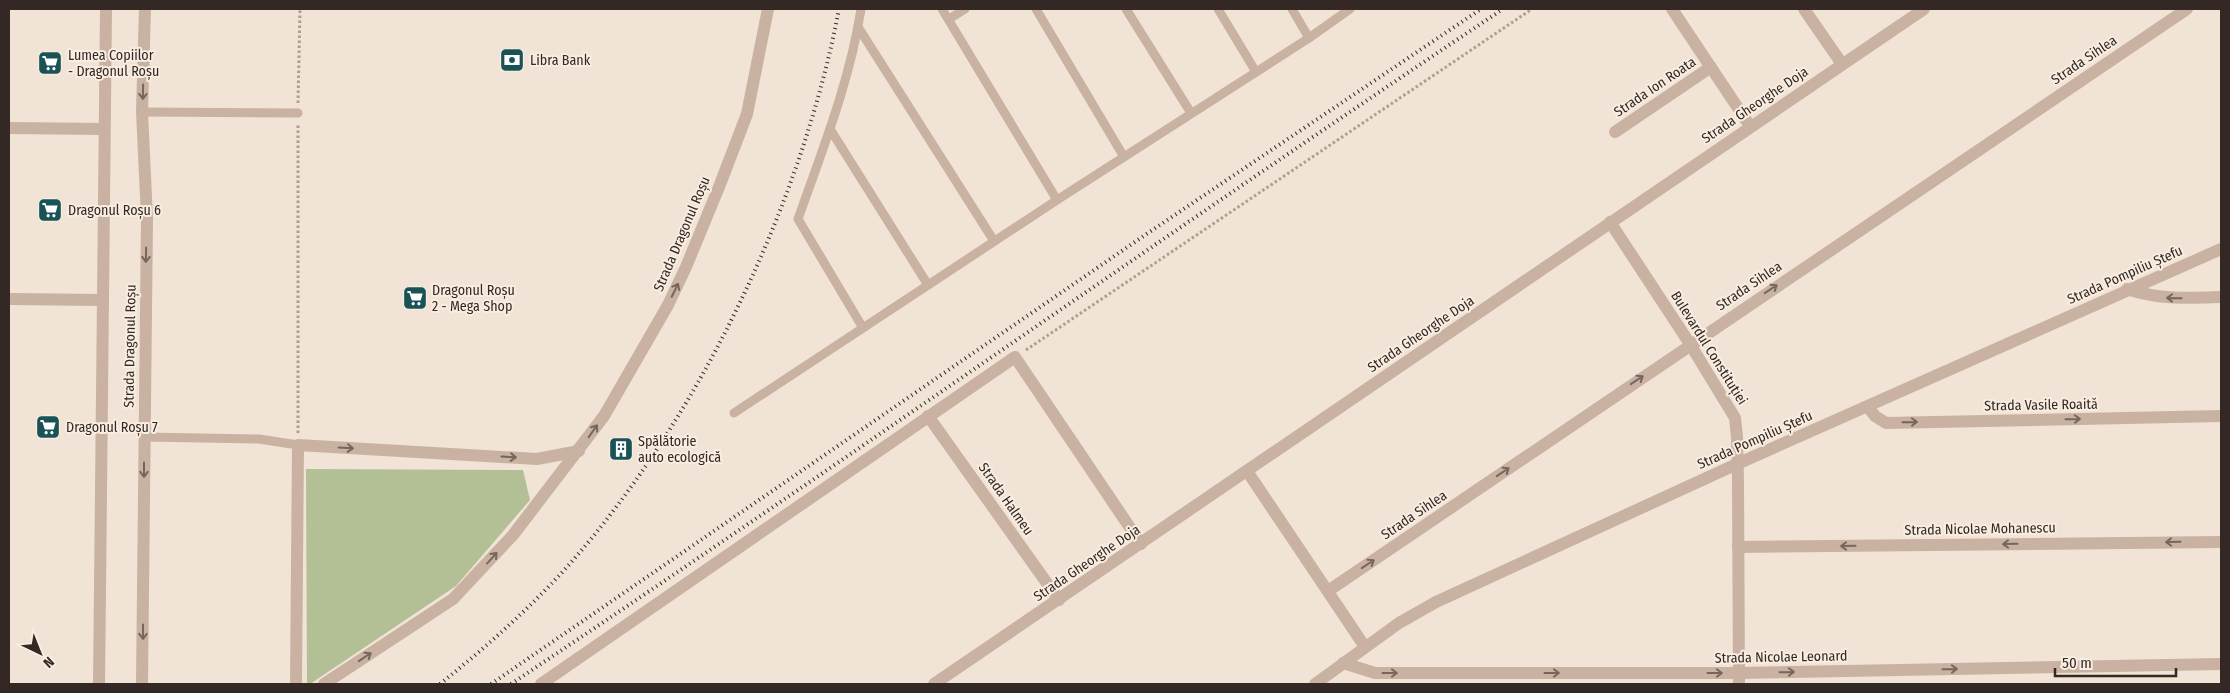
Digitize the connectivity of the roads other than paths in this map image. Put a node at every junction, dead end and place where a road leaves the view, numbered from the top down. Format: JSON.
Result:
{"nodes":[{"id":1,"x":106,"y":9,"type":"edge"},
{"id":2,"x":144,"y":9,"type":"edge"},
{"id":3,"x":768,"y":9,"type":"edge"},
{"id":4,"x":861,"y":9,"type":"edge"},
{"id":5,"x":942,"y":9,"type":"edge"},
{"id":6,"x":965,"y":9,"type":"edge"},
{"id":7,"x":1036,"y":9,"type":"edge"},
{"id":8,"x":1126,"y":9,"type":"edge"},
{"id":9,"x":1218,"y":9,"type":"edge"},
{"id":10,"x":1292,"y":9,"type":"edge"},
{"id":11,"x":1350,"y":9,"type":"edge"},
{"id":12,"x":1672,"y":9,"type":"edge"},
{"id":13,"x":1804,"y":9,"type":"edge"},
{"id":14,"x":1922,"y":9,"type":"edge"},
{"id":15,"x":2187,"y":9,"type":"edge"},
{"id":16,"x":948,"y":19,"type":"junction"},
{"id":17,"x":858,"y":27,"type":"junction"},
{"id":18,"x":1309,"y":38,"type":"junction"},
{"id":19,"x":1842,"y":64,"type":"junction"},
{"id":20,"x":1711,"y":67,"type":"junction"},
{"id":21,"x":1256,"y":72,"type":"junction"},
{"id":22,"x":142,"y":112,"type":"junction"},
{"id":23,"x":298,"y":113,"type":"road end"},
{"id":24,"x":1191,"y":113,"type":"junction"},
{"id":25,"x":1750,"y":126,"type":"junction"},
{"id":26,"x":9,"y":128,"type":"edge"},
{"id":27,"x":104,"y":129,"type":"junction"},
{"id":28,"x":830,"y":129,"type":"junction"},
{"id":29,"x":1615,"y":132,"type":"dead end"},
{"id":30,"x":1124,"y":157,"type":"junction"},
{"id":31,"x":1057,"y":200,"type":"junction"},
{"id":32,"x":1610,"y":222,"type":"junction"},
{"id":33,"x":994,"y":241,"type":"junction"},
{"id":34,"x":2221,"y":249,"type":"edge"},
{"id":35,"x":928,"y":285,"type":"junction"},
{"id":36,"x":2128,"y":289,"type":"junction"},
{"id":37,"x":2221,"y":297,"type":"edge"},
{"id":38,"x":9,"y":299,"type":"edge"},
{"id":39,"x":102,"y":300,"type":"junction"},
{"id":40,"x":864,"y":328,"type":"junction"},
{"id":41,"x":1690,"y":344,"type":"junction"},
{"id":42,"x":1868,"y":407,"type":"junction"},
{"id":43,"x":734,"y":413,"type":"dead end"},
{"id":44,"x":928,"y":416,"type":"junction"},
{"id":45,"x":2221,"y":416,"type":"edge"},
{"id":46,"x":144,"y":436,"type":"junction"},
{"id":47,"x":298,"y":445,"type":"junction"},
{"id":48,"x":578,"y":451,"type":"junction"},
{"id":49,"x":1738,"y":464,"type":"junction"},
{"id":50,"x":1248,"y":471,"type":"junction"},
{"id":51,"x":2221,"y":542,"type":"edge"},
{"id":52,"x":1141,"y":544,"type":"junction"},
{"id":53,"x":1738,"y":547,"type":"junction"},
{"id":54,"x":1328,"y":591,"type":"junction"},
{"id":55,"x":1059,"y":600,"type":"junction"},
{"id":56,"x":1365,"y":647,"type":"junction"},
{"id":57,"x":1343,"y":663,"type":"junction"},
{"id":58,"x":2221,"y":664,"type":"edge"},
{"id":59,"x":1739,"y":679,"type":"edge"},
{"id":60,"x":100,"y":684,"type":"edge"},
{"id":61,"x":142,"y":684,"type":"edge"},
{"id":62,"x":296,"y":684,"type":"edge"},
{"id":63,"x":324,"y":684,"type":"edge"},
{"id":64,"x":541,"y":684,"type":"edge"},
{"id":65,"x":934,"y":684,"type":"edge"},
{"id":66,"x":1315,"y":684,"type":"edge"}],
"edges":[{"from":1,"to":27,"type":"street"},
{"from":2,"to":22,"type":"street","name":"Strada Dragonul Roșu","one_way":true},
{"from":48,"to":3,"type":"street","name":"Strada Dragonul Roșu","one_way":true},
{"from":4,"to":17,"type":"lane"},
{"from":5,"to":16,"type":"lane"},
{"from":6,"to":16,"type":"lane"},
{"from":7,"to":30,"type":"lane"},
{"from":8,"to":24,"type":"lane"},
{"from":9,"to":21,"type":"lane"},
{"from":10,"to":18,"type":"lane"},
{"from":11,"to":18,"type":"lane"},
{"from":12,"to":20,"type":"street"},
{"from":13,"to":19,"type":"street"},
{"from":14,"to":19,"type":"street","name":"Strada Gheorghe Doja"},
{"from":41,"to":15,"type":"street","name":"Strada Sihlea","one_way":true},
{"from":16,"to":31,"type":"lane"},
{"from":17,"to":28,"type":"lane"},
{"from":17,"to":33,"type":"lane"},
{"from":18,"to":21,"type":"lane"},
{"from":19,"to":25,"type":"street","name":"Strada Gheorghe Doja"},
{"from":20,"to":25,"type":"street"},
{"from":20,"to":29,"type":"street","name":"Strada Ion Roata"},
{"from":21,"to":24,"type":"lane"},
{"from":22,"to":23,"type":"lane"},
{"from":22,"to":46,"type":"street","name":"Strada Dragonul Roșu","one_way":true},
{"from":24,"to":30,"type":"lane"},
{"from":25,"to":32,"type":"street","name":"Strada Gheorghe Doja"},
{"from":26,"to":27,"type":"street"},
{"from":27,"to":39,"type":"street"},
{"from":28,"to":35,"type":"lane"},
{"from":28,"to":40,"type":"lane"},
{"from":30,"to":31,"type":"lane"},
{"from":31,"to":33,"type":"lane"},
{"from":32,"to":41,"type":"street","name":"Bulevardul Constituției"},
{"from":32,"to":50,"type":"street","name":"Strada Gheorghe Doja"},
{"from":33,"to":35,"type":"lane"},
{"from":34,"to":36,"type":"street","name":"Strada Pompiliu Ștefu"},
{"from":35,"to":40,"type":"lane"},
{"from":37,"to":36,"type":"street","one_way":true},
{"from":36,"to":42,"type":"street","name":"Strada Pompiliu Ștefu"},
{"from":38,"to":39,"type":"street"},
{"from":39,"to":60,"type":"street"},
{"from":40,"to":43,"type":"lane"},
{"from":41,"to":49,"type":"street","name":"Bulevardul Constituției"},
{"from":54,"to":41,"type":"street","name":"Strada Sihlea","one_way":true},
{"from":42,"to":45,"type":"street","name":"Strada Vasile Roaită","one_way":true},
{"from":42,"to":49,"type":"street","name":"Strada Pompiliu Ștefu"},
{"from":44,"to":52,"type":"street"},
{"from":44,"to":55,"type":"street","name":"Strada Halmeu"},
{"from":44,"to":64,"type":"street"},
{"from":46,"to":47,"type":"lane"},
{"from":46,"to":61,"type":"street","name":"Strada Dragonul Roșu","one_way":true},
{"from":47,"to":48,"type":"street","one_way":true},
{"from":47,"to":62,"type":"street"},
{"from":63,"to":48,"type":"street","name":"Strada Dragonul Roșu","one_way":true},
{"from":49,"to":53,"type":"street","name":"Bulevardul Constituției"},
{"from":49,"to":56,"type":"street","name":"Strada Pompiliu Ștefu"},
{"from":50,"to":52,"type":"street","name":"Strada Gheorghe Doja"},
{"from":50,"to":54,"type":"street"},
{"from":51,"to":53,"type":"street","name":"Strada Nicolae Mohanescu","one_way":true},
{"from":52,"to":55,"type":"street","name":"Strada Gheorghe Doja"},
{"from":53,"to":59,"type":"street","name":"Bulevardul Constituției"},
{"from":54,"to":56,"type":"street"},
{"from":55,"to":65,"type":"street","name":"Strada Gheorghe Doja"},
{"from":56,"to":57,"type":"street","name":"Strada Pompiliu Ștefu"},
{"from":57,"to":59,"type":"street","name":"Strada Nicolae Leonard","one_way":true},
{"from":57,"to":66,"type":"street","name":"Strada Pompiliu Ștefu"},
{"from":59,"to":58,"type":"street","name":"Strada Nicolae Leonard","one_way":true}]}
